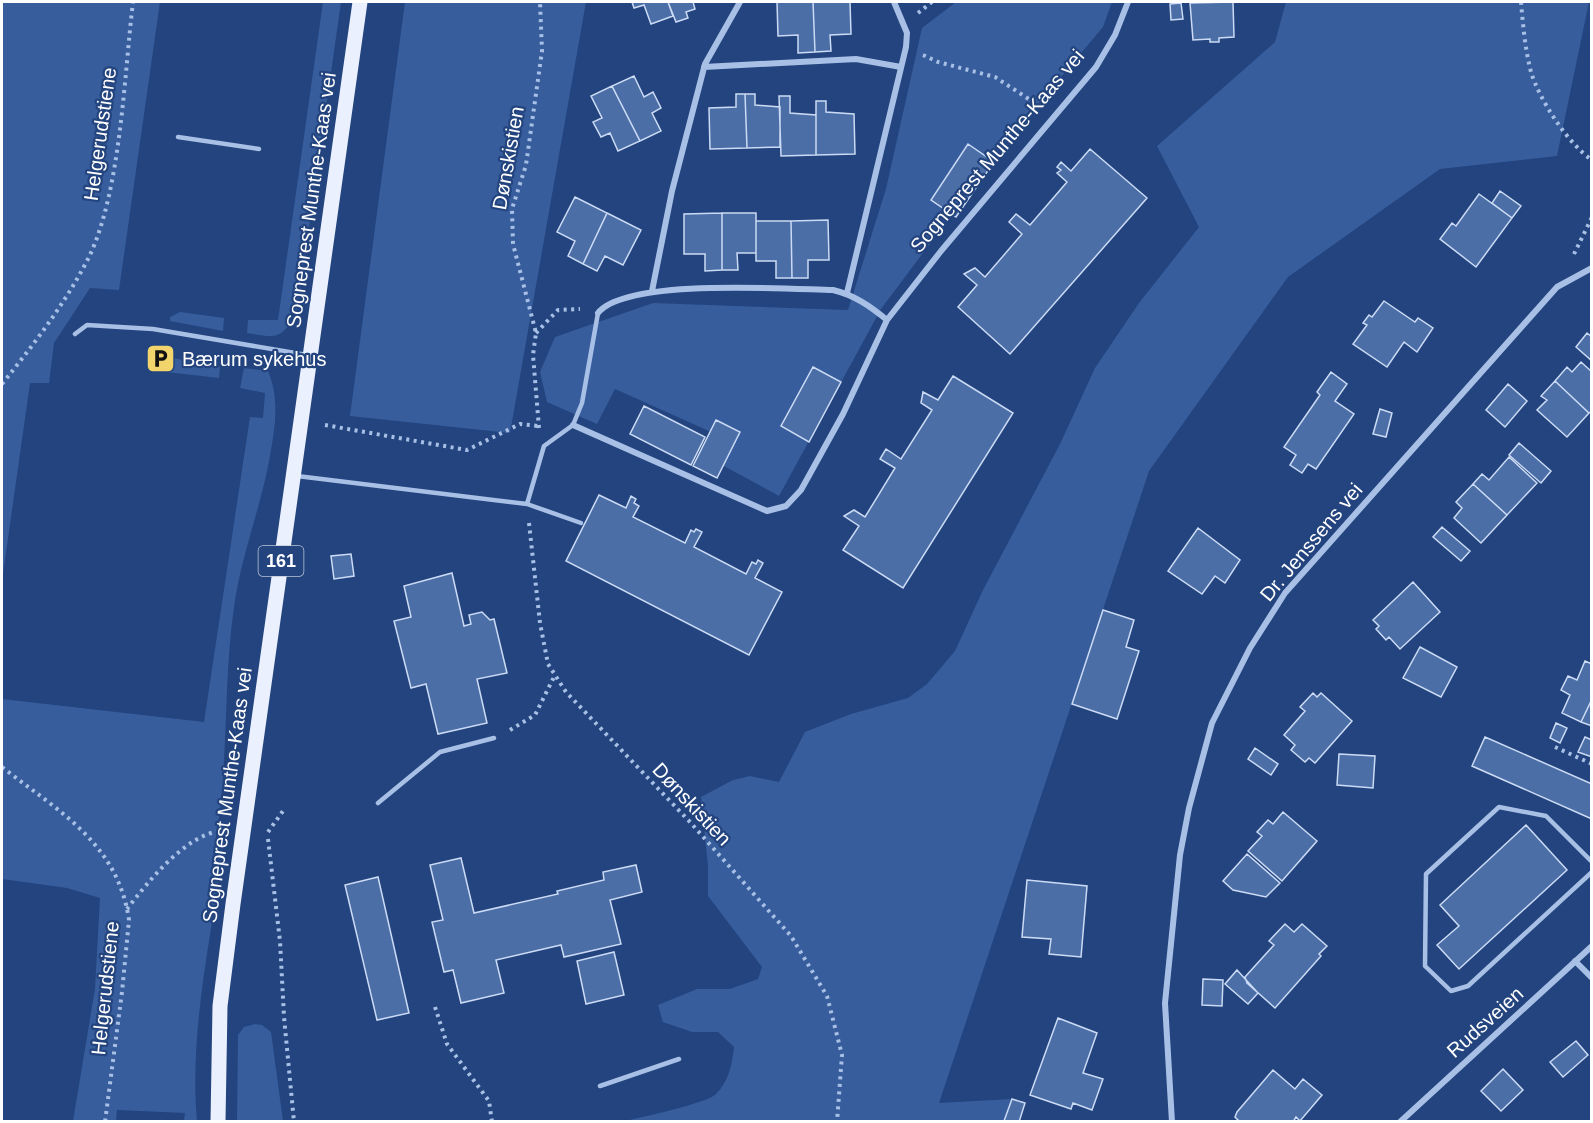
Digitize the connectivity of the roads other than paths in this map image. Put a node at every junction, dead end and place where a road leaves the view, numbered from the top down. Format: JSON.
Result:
{"nodes":[{"id":1,"x":360,"y":2,"type":"edge"},
{"id":2,"x":740,"y":2,"type":"edge"},
{"id":3,"x":894,"y":2,"type":"edge"},
{"id":4,"x":1128,"y":2,"type":"edge"},
{"id":5,"x":704,"y":67,"type":"junction"},
{"id":6,"x":901,"y":67,"type":"junction"},
{"id":7,"x":178,"y":136,"type":"dead end"},
{"id":8,"x":259,"y":149,"type":"dead end"},
{"id":9,"x":1592,"y":268,"type":"edge"},
{"id":10,"x":652,"y":291,"type":"junction"},
{"id":11,"x":847,"y":293,"type":"junction"},
{"id":12,"x":598,"y":313,"type":"joint"},
{"id":13,"x":887,"y":320,"type":"junction"},
{"id":14,"x":75,"y":334,"type":"dead end"},
{"id":15,"x":311,"y":355,"type":"junction"},
{"id":16,"x":573,"y":425,"type":"junction"},
{"id":17,"x":294,"y":476,"type":"junction"},
{"id":18,"x":526,"y":504,"type":"junction"},
{"id":19,"x":582,"y":523,"type":"dead end"},
{"id":20,"x":494,"y":738,"type":"road end"},
{"id":21,"x":378,"y":803,"type":"dead end"},
{"id":22,"x":1592,"y":862,"type":"edge"},
{"id":23,"x":1592,"y":872,"type":"edge"},
{"id":24,"x":1592,"y":946,"type":"edge"},
{"id":25,"x":1575,"y":961,"type":"junction"},
{"id":26,"x":1592,"y":978,"type":"edge"},
{"id":27,"x":679,"y":1059,"type":"dead end"},
{"id":28,"x":600,"y":1086,"type":"dead end"},
{"id":29,"x":218,"y":1122,"type":"edge"},
{"id":30,"x":1172,"y":1122,"type":"edge"},
{"id":31,"x":1400,"y":1122,"type":"edge"}],
"edges":[{"from":1,"to":15,"type":"main road","name":"Sogneprest Munthe-Kaas vei","number":"161"},
{"from":2,"to":5,"type":"street"},
{"from":3,"to":6,"type":"street"},
{"from":4,"to":13,"type":"street","name":"Sogneprest Munthe-Kaas vei"},
{"from":5,"to":6,"type":"street"},
{"from":5,"to":10,"type":"street"},
{"from":6,"to":11,"type":"street"},
{"from":7,"to":8,"type":"lane"},
{"from":9,"to":30,"type":"street","name":"Dr. Jenssens vei"},
{"from":10,"to":11,"type":"street"},
{"from":10,"to":12,"type":"street"},
{"from":11,"to":13,"type":"street"},
{"from":12,"to":16,"type":"lane"},
{"from":13,"to":16,"type":"street","name":"Sogneprest Munthe-Kaas vei"},
{"from":14,"to":15,"type":"lane"},
{"from":15,"to":17,"type":"main road","name":"Sogneprest Munthe-Kaas vei","number":"161"},
{"from":16,"to":18,"type":"lane"},
{"from":17,"to":18,"type":"lane"},
{"from":17,"to":29,"type":"main road","name":"Sogneprest Munthe-Kaas vei","number":"161"},
{"from":18,"to":19,"type":"lane"},
{"from":20,"to":21,"type":"lane"},
{"from":22,"to":23,"type":"lane"},
{"from":24,"to":25,"type":"street","name":"Rudsveien"},
{"from":25,"to":26,"type":"street"},
{"from":25,"to":31,"type":"street","name":"Rudsveien"},
{"from":27,"to":28,"type":"lane"}]}
